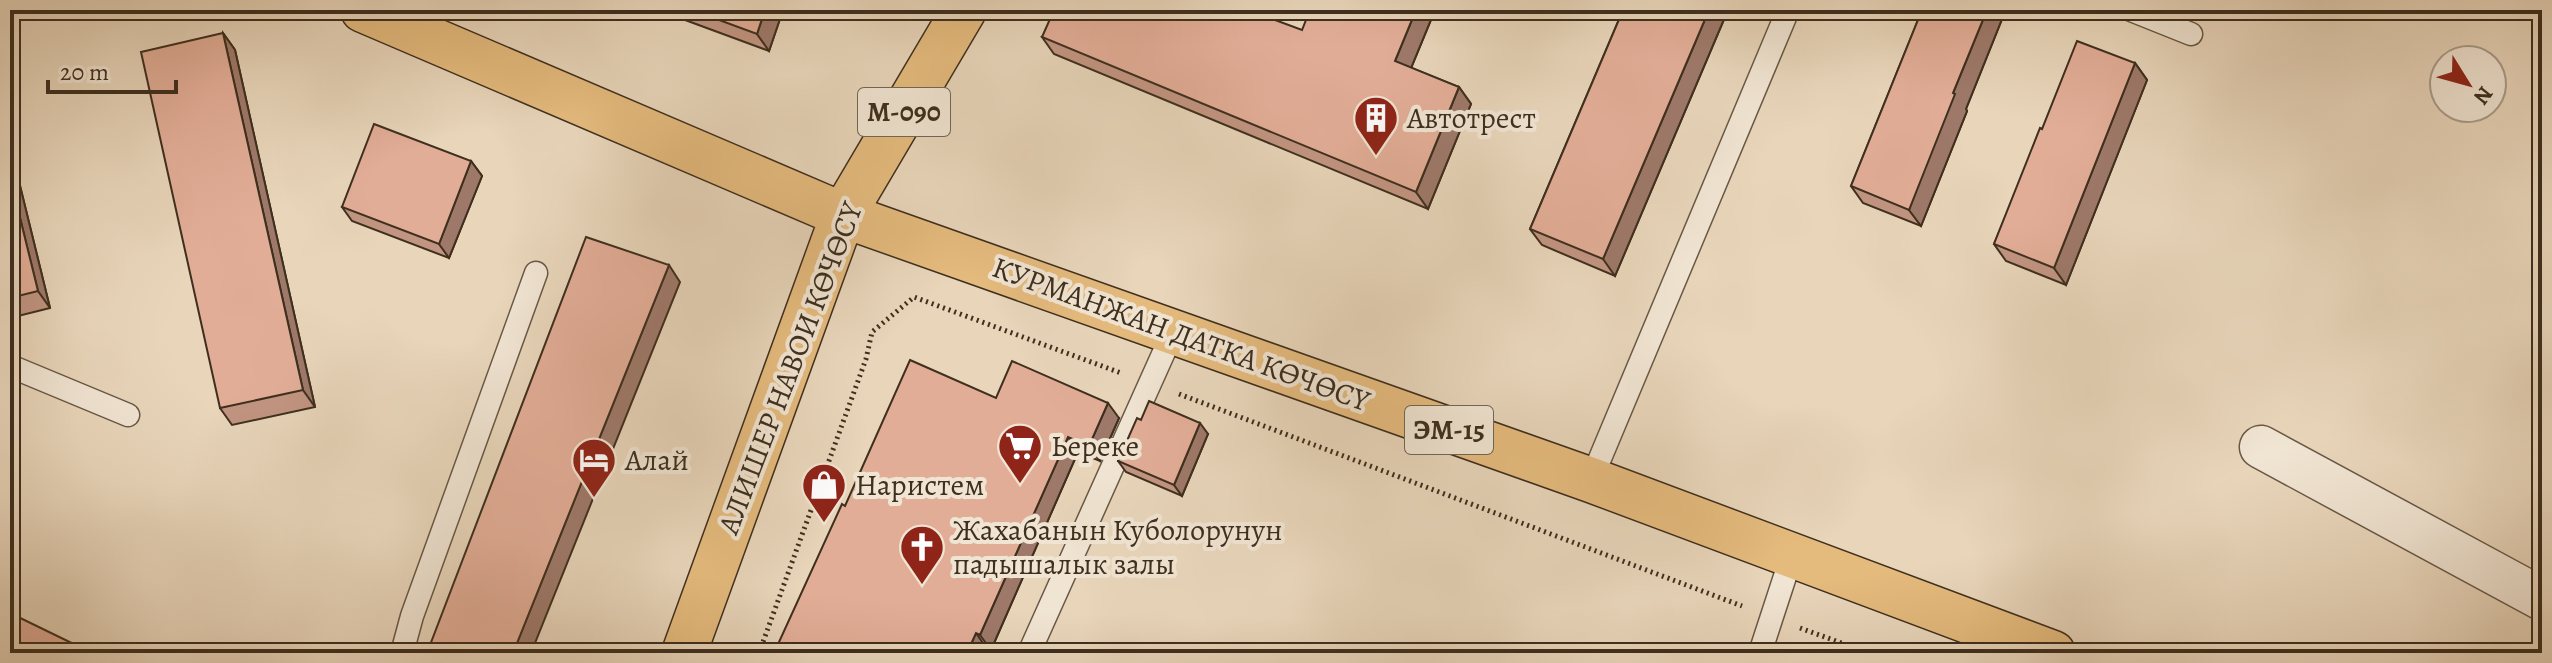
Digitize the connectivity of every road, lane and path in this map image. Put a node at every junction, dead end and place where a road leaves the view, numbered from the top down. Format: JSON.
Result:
{"nodes":[{"id":1,"x":363,"y":10,"type":"edge"},
{"id":2,"x":964,"y":10,"type":"edge"},
{"id":3,"x":1788,"y":10,"type":"edge"},
{"id":4,"x":2131,"y":10,"type":"edge"},
{"id":5,"x":2191,"y":34,"type":"dead end"},
{"id":6,"x":843,"y":215,"type":"junction"},
{"id":7,"x":536,"y":273,"type":"dead end"},
{"id":8,"x":1173,"y":332,"type":"junction"},
{"id":9,"x":10,"y":366,"type":"edge"},
{"id":10,"x":1149,"y":383,"type":"junction"},
{"id":11,"x":128,"y":415,"type":"dead end"},
{"id":12,"x":2261,"y":447,"type":"dead end"},
{"id":13,"x":1591,"y":480,"type":"junction"},
{"id":14,"x":1792,"y":555,"type":"junction"},
{"id":15,"x":2542,"y":599,"type":"edge"},
{"id":16,"x":1773,"y":618,"type":"junction"},
{"id":17,"x":1975,"y":638,"type":"edge"},
{"id":18,"x":402,"y":653,"type":"edge"},
{"id":19,"x":684,"y":653,"type":"edge"},
{"id":20,"x":759,"y":653,"type":"edge"},
{"id":21,"x":1029,"y":653,"type":"edge"},
{"id":22,"x":1760,"y":653,"type":"edge"},
{"id":23,"x":1869,"y":653,"type":"edge"},
{"id":24,"x":2053,"y":653,"type":"edge"}],
"edges":[{"from":1,"to":6,"type":"main road","name":"КУРМАНЖАН ДАТКА КӨЧӨСҮ"},
{"from":2,"to":6,"type":"main road","name":"АЛИШЕР НАВОИ КӨЧӨСҮ","number":"М-090"},
{"from":3,"to":13,"type":"lane"},
{"from":4,"to":5,"type":"lane"},
{"from":6,"to":8,"type":"main road","name":"КУРМАНЖАН ДАТКА КӨЧӨСҮ","number":"ЭМ-15"},
{"from":6,"to":19,"type":"main road","name":"АЛИШЕР НАВОИ КӨЧӨСҮ"},
{"from":7,"to":18,"type":"lane"},
{"from":8,"to":10,"type":"lane"},
{"from":8,"to":13,"type":"main road","name":"КУРМАНЖАН ДАТКА КӨЧӨСҮ","number":"ЭМ-15"},
{"from":9,"to":11,"type":"lane"},
{"from":10,"to":16,"type":"path"},
{"from":10,"to":20,"type":"path"},
{"from":10,"to":21,"type":"lane"},
{"from":12,"to":15,"type":"street"},
{"from":13,"to":14,"type":"main road","name":"КУРМАНЖАН ДАТКА КӨЧӨСҮ","number":"ЭМ-15"},
{"from":14,"to":16,"type":"lane"},
{"from":14,"to":17,"type":"main road","name":"КУРМАНЖАН ДАТКА КӨЧӨСҮ","number":"ЭМ-15"},
{"from":16,"to":22,"type":"lane"},
{"from":16,"to":23,"type":"path"},
{"from":17,"to":24,"type":"main road","name":"КУРМАНЖАН ДАТКА КӨЧӨСҮ","number":"ЭМ-15"}]}
